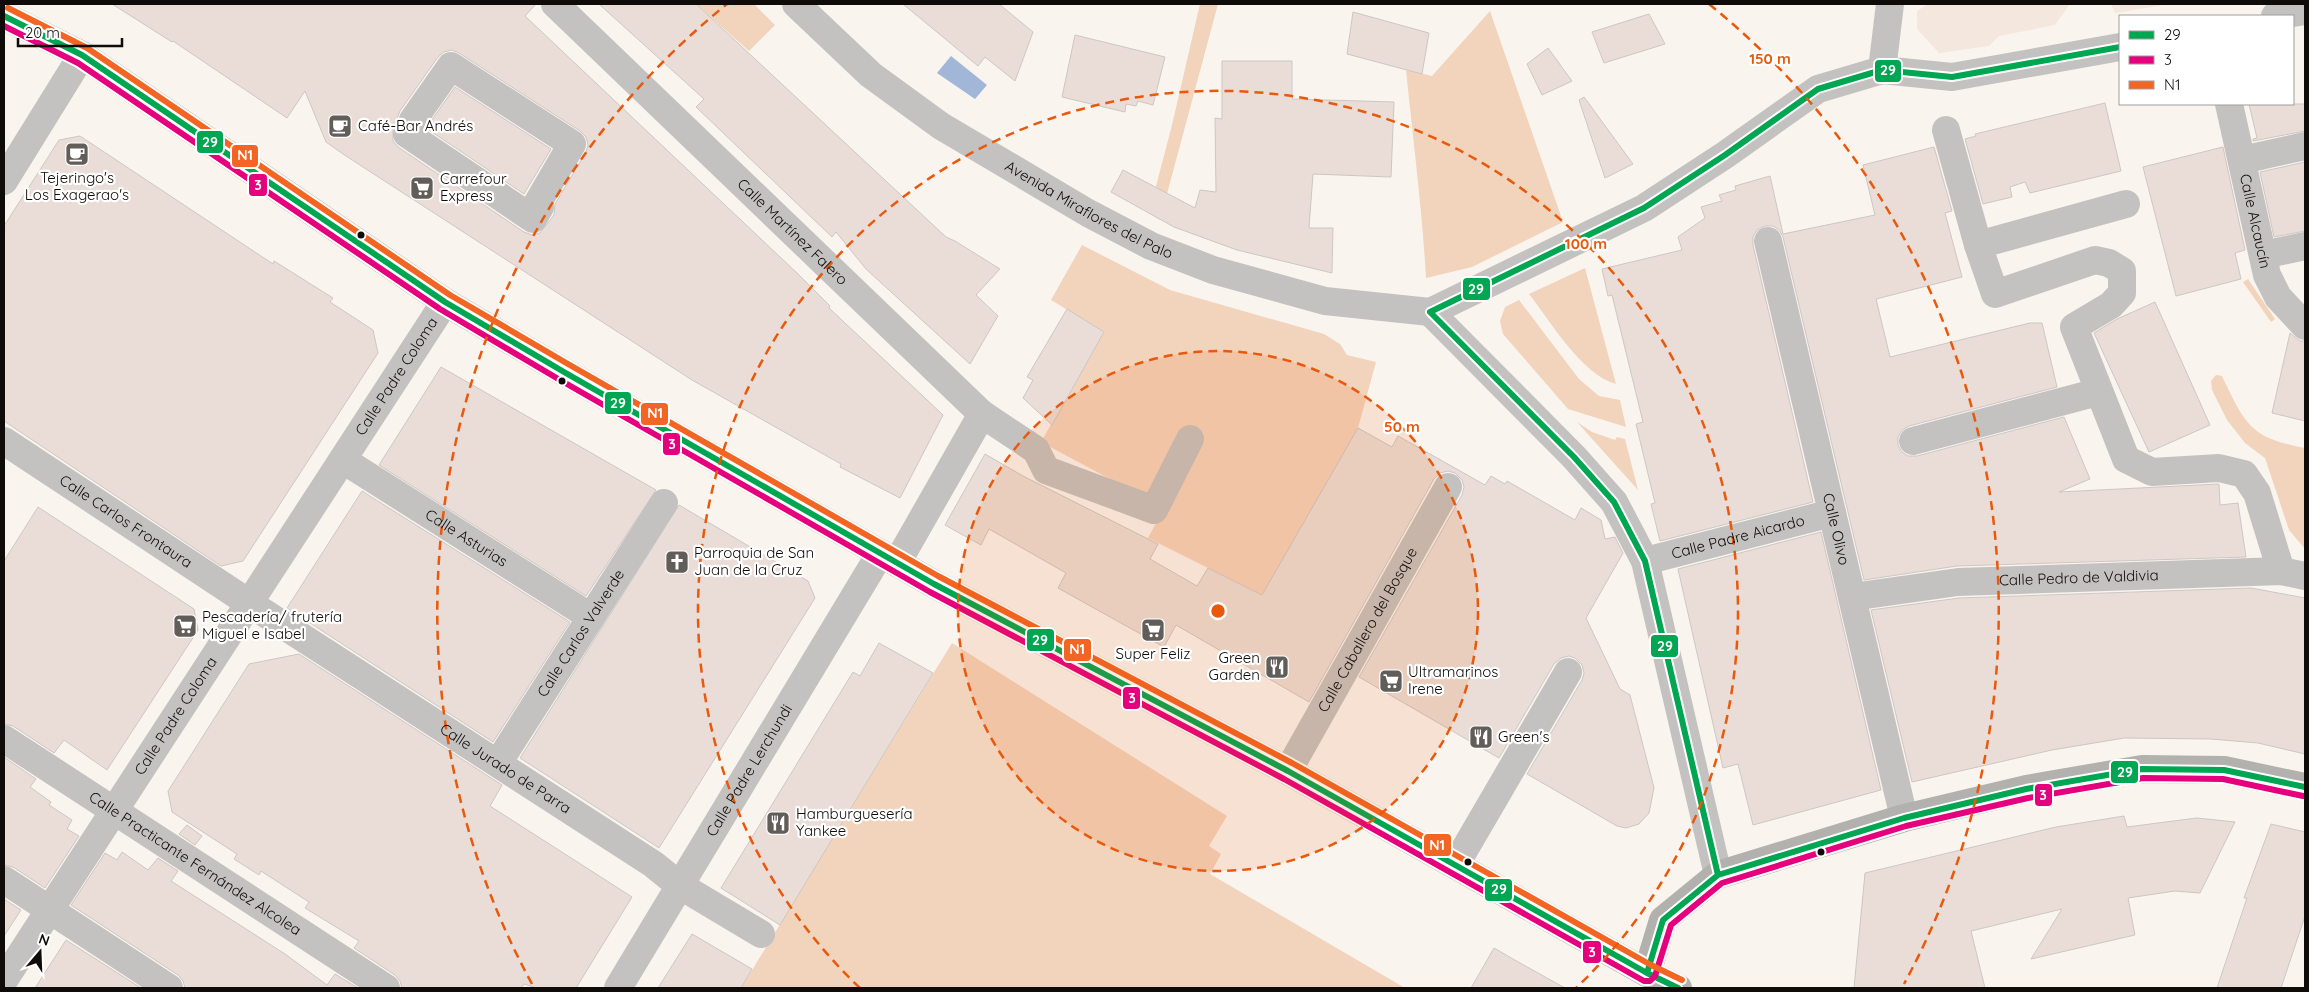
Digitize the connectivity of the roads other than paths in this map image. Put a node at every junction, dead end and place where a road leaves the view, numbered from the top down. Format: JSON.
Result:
{"nodes":[{"id":1,"x":555,"y":4,"type":"edge"},
{"id":2,"x":796,"y":4,"type":"edge"},
{"id":3,"x":1890,"y":4,"type":"edge"},
{"id":4,"x":2305,"y":10,"type":"edge"},
{"id":5,"x":2280,"y":15,"type":"edge"},
{"id":6,"x":4,"y":16,"type":"edge"},
{"id":7,"x":2119,"y":47,"type":"edge"},
{"id":8,"x":82,"y":55,"type":"junction"},
{"id":9,"x":451,"y":66,"type":"joint"},
{"id":10,"x":1882,"y":70,"type":"junction"},
{"id":11,"x":2229,"y":105,"type":"edge"},
{"id":12,"x":1946,"y":130,"type":"dead end"},
{"id":13,"x":2305,"y":146,"type":"edge"},
{"id":14,"x":2242,"y":160,"type":"junction"},
{"id":15,"x":4,"y":181,"type":"edge"},
{"id":16,"x":2126,"y":204,"type":"dead end"},
{"id":17,"x":1768,"y":241,"type":"dead end"},
{"id":18,"x":1978,"y":245,"type":"junction"},
{"id":19,"x":2305,"y":246,"type":"edge"},
{"id":20,"x":2263,"y":255,"type":"junction"},
{"id":21,"x":445,"y":302,"type":"junction"},
{"id":22,"x":1430,"y":312,"type":"junction"},
{"id":23,"x":2305,"y":326,"type":"edge"},
{"id":24,"x":2098,"y":392,"type":"junction"},
{"id":25,"x":982,"y":414,"type":"junction"},
{"id":26,"x":1190,"y":439,"type":"dead end"},
{"id":27,"x":4,"y":441,"type":"edge"},
{"id":28,"x":1913,"y":441,"type":"dead end"},
{"id":29,"x":343,"y":460,"type":"junction"},
{"id":30,"x":1448,"y":487,"type":"dead end"},
{"id":31,"x":664,"y":503,"type":"dead end"},
{"id":32,"x":1832,"y":513,"type":"junction"},
{"id":33,"x":888,"y":558,"type":"junction"},
{"id":34,"x":1645,"y":561,"type":"junction"},
{"id":35,"x":2293,"y":574,"type":"edge"},
{"id":36,"x":1852,"y":597,"type":"junction"},
{"id":37,"x":249,"y":603,"type":"junction"},
{"id":38,"x":591,"y":617,"type":"junction"},
{"id":39,"x":1568,"y":672,"type":"dead end"},
{"id":40,"x":4,"y":739,"type":"edge"},
{"id":41,"x":498,"y":764,"type":"junction"},
{"id":42,"x":1288,"y":771,"type":"junction"},
{"id":43,"x":2305,"y":786,"type":"edge"},
{"id":44,"x":113,"y":811,"type":"junction"},
{"id":45,"x":1904,"y":818,"type":"junction"},
{"id":46,"x":1456,"y":864,"type":"junction"},
{"id":47,"x":1718,"y":875,"type":"junction"},
{"id":48,"x":4,"y":880,"type":"edge"},
{"id":49,"x":679,"y":885,"type":"junction"},
{"id":50,"x":49,"y":910,"type":"junction"},
{"id":51,"x":760,"y":934,"type":"dead end"},
{"id":52,"x":4,"y":980,"type":"edge"},
{"id":53,"x":1645,"y":981,"type":"edge"},
{"id":54,"x":169,"y":988,"type":"edge"},
{"id":55,"x":386,"y":988,"type":"edge"},
{"id":56,"x":618,"y":988,"type":"edge"},
{"id":57,"x":1678,"y":988,"type":"edge"}],
"edges":[{"from":1,"to":25,"type":"street","name":"Calle Martínez Falero"},
{"from":2,"to":22,"type":"street","name":"Avenida Miraflores del Palo"},
{"from":3,"to":10,"type":"street"},
{"from":4,"to":5,"type":"street"},
{"from":6,"to":8,"type":"main road"},
{"from":7,"to":10,"type":"street"},
{"from":8,"to":15,"type":"street"},
{"from":8,"to":21,"type":"main road"},
{"from":9,"to":9,"type":"street"},
{"from":10,"to":22,"type":"street"},
{"from":11,"to":14,"type":"street","name":"Calle Alcaucín"},
{"from":12,"to":18,"type":"street"},
{"from":13,"to":14,"type":"street"},
{"from":14,"to":20,"type":"street","name":"Calle Alcaucín"},
{"from":16,"to":18,"type":"street"},
{"from":17,"to":32,"type":"street","name":"Calle Olivo"},
{"from":18,"to":24,"type":"street"},
{"from":19,"to":20,"type":"street"},
{"from":20,"to":23,"type":"street","name":"Calle Alcaucín"},
{"from":21,"to":29,"type":"street","name":"Calle Padre Coloma"},
{"from":21,"to":33,"type":"main road"},
{"from":22,"to":34,"type":"street"},
{"from":24,"to":28,"type":"street"},
{"from":24,"to":35,"type":"street"},
{"from":25,"to":26,"type":"street","name":"Calle Martínez Falero"},
{"from":25,"to":33,"type":"street","name":"Calle Padre Lerchundi"},
{"from":27,"to":37,"type":"street","name":"Calle Carlos Frontaura"},
{"from":29,"to":37,"type":"street","name":"Calle Padre Coloma"},
{"from":29,"to":38,"type":"street","name":"Calle Asturias"},
{"from":30,"to":42,"type":"street","name":"Calle Caballero del Bosque"},
{"from":31,"to":38,"type":"street","name":"Calle Carlos Valverde"},
{"from":32,"to":34,"type":"street","name":"Calle Padre Aicardo"},
{"from":32,"to":36,"type":"street","name":"Calle Olivo"},
{"from":33,"to":42,"type":"main road"},
{"from":33,"to":49,"type":"street","name":"Calle Padre Lerchundi"},
{"from":34,"to":47,"type":"street"},
{"from":35,"to":36,"type":"street","name":"Calle Pedro de Valdivia"},
{"from":36,"to":45,"type":"street","name":"Calle Olivo"},
{"from":37,"to":41,"type":"street","name":"Calle Jurado de Parra"},
{"from":37,"to":44,"type":"street","name":"Calle Padre Coloma"},
{"from":38,"to":41,"type":"street","name":"Calle Carlos Valverde"},
{"from":39,"to":46,"type":"street"},
{"from":40,"to":44,"type":"street","name":"Calle Practicante Fernández Alcolea"},
{"from":41,"to":49,"type":"street","name":"Calle Jurado de Parra"},
{"from":42,"to":46,"type":"main road"},
{"from":43,"to":45,"type":"main road"},
{"from":44,"to":50,"type":"street","name":"Calle Padre Coloma"},
{"from":44,"to":55,"type":"street","name":"Calle Practicante Fernández Alcolea"},
{"from":45,"to":47,"type":"main road"},
{"from":46,"to":53,"type":"main road"},
{"from":47,"to":53,"type":"main road"},
{"from":48,"to":50,"type":"street"},
{"from":49,"to":51,"type":"street","name":"Calle Jurado de Parra"},
{"from":49,"to":56,"type":"street","name":"Calle Padre Lerchundi"},
{"from":50,"to":52,"type":"street","name":"Calle Padre Coloma"},
{"from":50,"to":54,"type":"street"},
{"from":53,"to":57,"type":"main road"}]}
